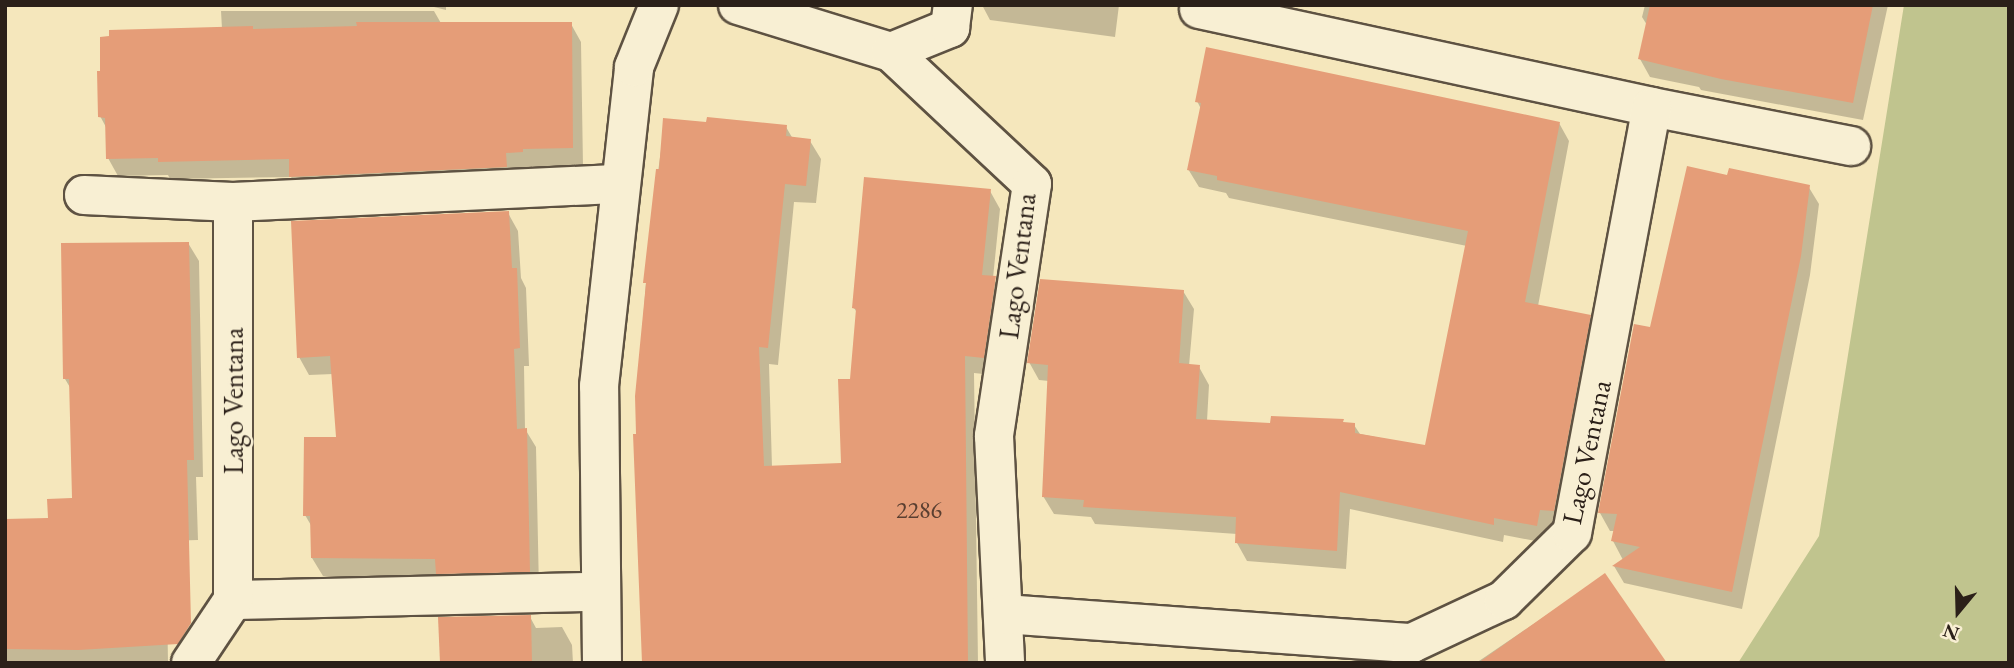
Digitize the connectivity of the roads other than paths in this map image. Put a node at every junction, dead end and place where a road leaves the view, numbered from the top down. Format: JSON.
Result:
{"nodes":[{"id":1,"x":659,"y":5,"type":"edge"},
{"id":2,"x":738,"y":5,"type":"edge"},
{"id":3,"x":953,"y":5,"type":"edge"},
{"id":4,"x":1199,"y":9,"type":"dead end"},
{"id":5,"x":891,"y":52,"type":"junction"},
{"id":6,"x":1652,"y":107,"type":"junction"},
{"id":7,"x":1851,"y":146,"type":"dead end"},
{"id":8,"x":620,"y":184,"type":"junction"},
{"id":9,"x":84,"y":195,"type":"dead end"},
{"id":10,"x":233,"y":202,"type":"junction"},
{"id":11,"x":599,"y":592,"type":"junction"},
{"id":12,"x":233,"y":600,"type":"junction"},
{"id":13,"x":1004,"y":614,"type":"junction"},
{"id":14,"x":191,"y":663,"type":"edge"},
{"id":15,"x":602,"y":663,"type":"edge"},
{"id":16,"x":1005,"y":663,"type":"edge"}],
"edges":[{"from":1,"to":8,"type":"street"},
{"from":2,"to":5,"type":"street","name":"Lago Ventana"},
{"from":3,"to":5,"type":"street"},
{"from":4,"to":6,"type":"street"},
{"from":5,"to":13,"type":"street","name":"Lago Ventana"},
{"from":6,"to":7,"type":"street"},
{"from":6,"to":13,"type":"street","name":"Lago Ventana"},
{"from":8,"to":10,"type":"street"},
{"from":8,"to":11,"type":"street"},
{"from":9,"to":10,"type":"street"},
{"from":10,"to":12,"type":"street","name":"Lago Ventana"},
{"from":11,"to":12,"type":"street"},
{"from":11,"to":15,"type":"street"},
{"from":12,"to":14,"type":"street"},
{"from":13,"to":16,"type":"street","name":"Lago Ventana"}]}
